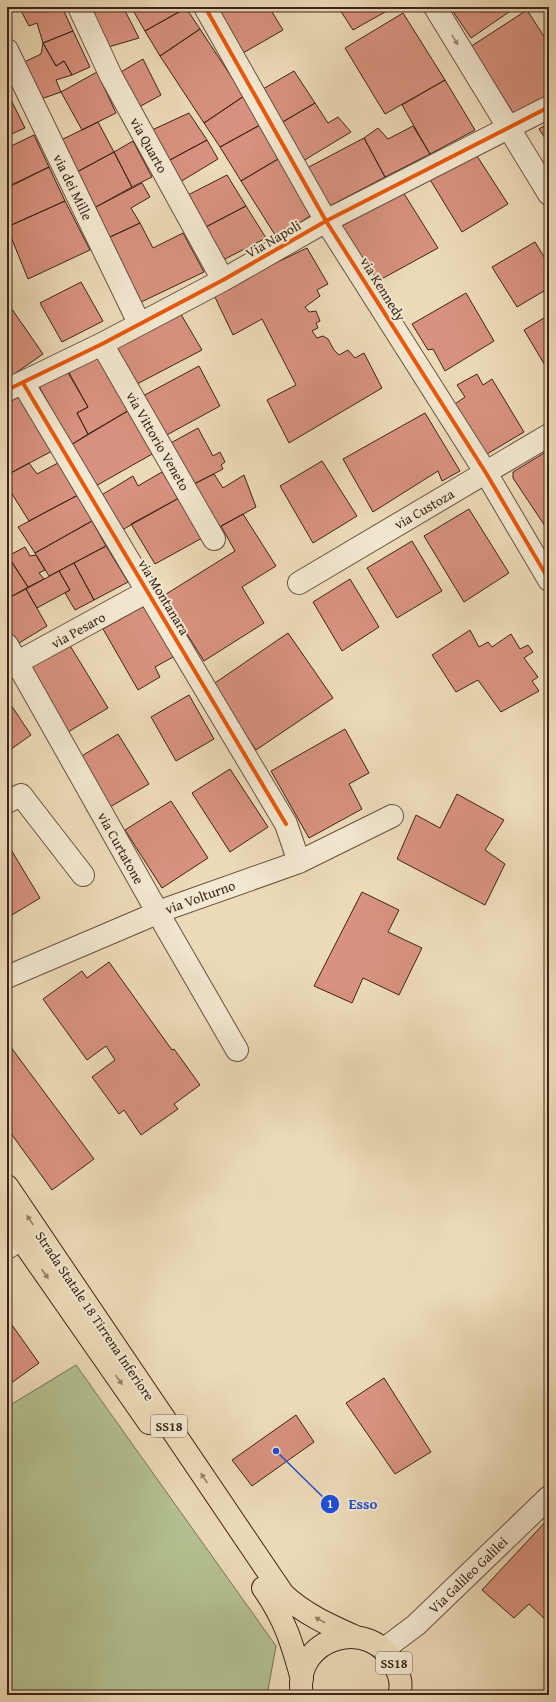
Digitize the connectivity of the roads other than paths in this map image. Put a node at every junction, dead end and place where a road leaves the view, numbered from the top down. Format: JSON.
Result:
{"nodes":[{"id":1,"x":79,"y":7,"type":"edge"},
{"id":2,"x":204,"y":7,"type":"edge"},
{"id":3,"x":435,"y":7,"type":"edge"},
{"id":4,"x":7,"y":50,"type":"edge"},
{"id":5,"x":549,"y":107,"type":"edge"},
{"id":6,"x":509,"y":128,"type":"junction"},
{"id":7,"x":549,"y":194,"type":"edge"},
{"id":8,"x":326,"y":221,"type":"junction"},
{"id":9,"x":223,"y":280,"type":"junction"},
{"id":10,"x":139,"y":324,"type":"junction"},
{"id":11,"x":102,"y":344,"type":"junction"},
{"id":12,"x":15,"y":386,"type":"edge"},
{"id":13,"x":549,"y":435,"type":"edge"},
{"id":14,"x":486,"y":473,"type":"junction"},
{"id":15,"x":214,"y":539,"type":"dead end"},
{"id":16,"x":549,"y":580,"type":"edge"},
{"id":17,"x":298,"y":582,"type":"dead end"},
{"id":18,"x":148,"y":591,"type":"junction"},
{"id":19,"x":11,"y":658,"type":"edge"},
{"id":20,"x":7,"y":802,"type":"edge"},
{"id":21,"x":392,"y":816,"type":"dead end"},
{"id":22,"x":299,"y":862,"type":"junction"},
{"id":23,"x":83,"y":875,"type":"dead end"},
{"id":24,"x":158,"y":913,"type":"junction"},
{"id":25,"x":7,"y":977,"type":"edge"},
{"id":26,"x":237,"y":1050,"type":"dead end"},
{"id":27,"x":7,"y":1186,"type":"edge"},
{"id":28,"x":7,"y":1218,"type":"edge"},
{"id":29,"x":14,"y":1244,"type":"edge"},
{"id":30,"x":549,"y":1497,"type":"edge"},
{"id":31,"x":356,"y":1637,"type":"junction"},
{"id":32,"x":384,"y":1649,"type":"junction"},
{"id":33,"x":302,"y":1687,"type":"edge"},
{"id":34,"x":399,"y":1695,"type":"edge"}],
"edges":[{"from":1,"to":9,"type":"street","name":"via Quarto"},
{"from":2,"to":8,"type":"street","name":"via Kennedy"},
{"from":3,"to":6,"type":"street","one_way":true},
{"from":4,"to":10,"type":"street","name":"via dei Mille"},
{"from":5,"to":6,"type":"street","name":"Via Napoli"},
{"from":6,"to":7,"type":"street"},
{"from":6,"to":8,"type":"street","name":"Via Napoli"},
{"from":8,"to":9,"type":"street","name":"Via Napoli"},
{"from":8,"to":14,"type":"street","name":"via Kennedy"},
{"from":9,"to":10,"type":"street","name":"Via Napoli"},
{"from":10,"to":11,"type":"street","name":"Via Napoli"},
{"from":11,"to":12,"type":"street","name":"Via Napoli"},
{"from":11,"to":15,"type":"street","name":"via Vittorio Veneto"},
{"from":12,"to":18,"type":"street","name":"via Montanara"},
{"from":13,"to":14,"type":"street","name":"via Custoza"},
{"from":14,"to":16,"type":"street","name":"via Kennedy"},
{"from":14,"to":17,"type":"street","name":"via Custoza"},
{"from":18,"to":19,"type":"street","name":"via Pesaro"},
{"from":18,"to":22,"type":"street","name":"via Montanara"},
{"from":19,"to":24,"type":"street","name":"via Curtatone"},
{"from":20,"to":23,"type":"street"},
{"from":21,"to":22,"type":"street","name":"via Volturno"},
{"from":22,"to":24,"type":"street","name":"via Volturno"},
{"from":24,"to":25,"type":"street","name":"via Volturno"},
{"from":24,"to":26,"type":"street","name":"via Curtatone"},
{"from":31,"to":27,"type":"main road","name":"Strada Statale 18 Tirrena Inferiore","number":"SS18","one_way":true},
{"from":28,"to":29,"type":"main road","name":"Strada Statale 18 Tirrena Inferiore","number":"SS18"},
{"from":29,"to":33,"type":"main road","name":"Strada Statale 18 Tirrena Inferiore","number":"SS18","one_way":true},
{"from":30,"to":32,"type":"street","name":"Via Galileo Galilei"},
{"from":31,"to":32,"type":"main road","name":"Strada Statale 18 Tirrena Inferiore","number":"SS18"},
{"from":31,"to":33,"type":"main road","name":"Strada Statale 18 Tirrena Inferiore","number":"SS18"},
{"from":32,"to":34,"type":"main road","name":"Strada Statale 18 Tirrena Inferiore","number":"SS18"}]}
